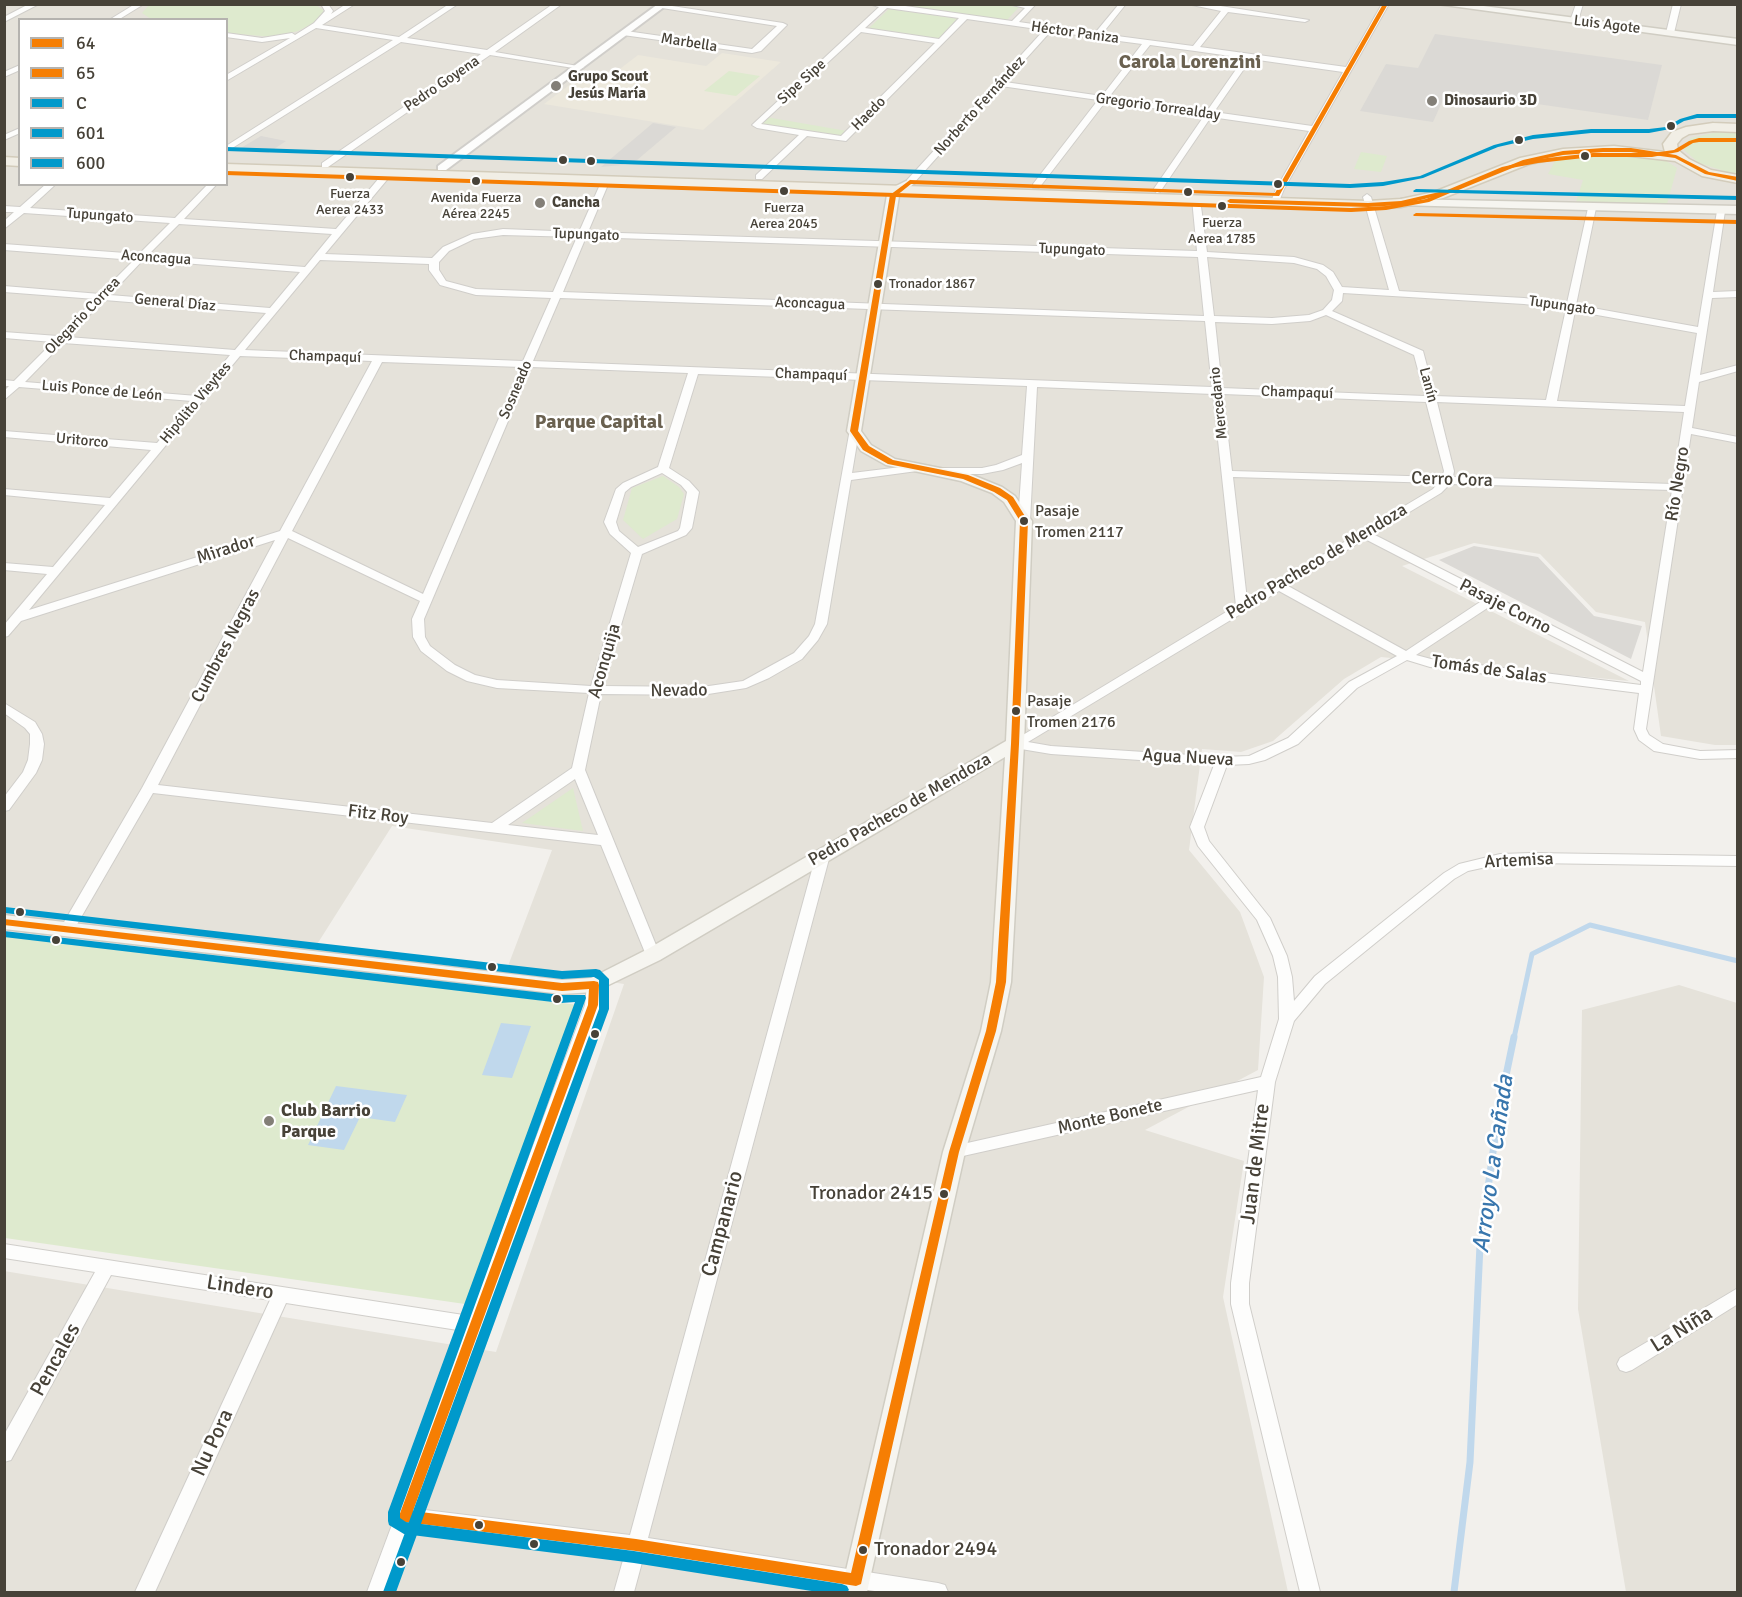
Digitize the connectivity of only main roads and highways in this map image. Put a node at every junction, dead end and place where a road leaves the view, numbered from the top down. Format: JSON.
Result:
{"nodes":[{"id":1,"x":1441,"y":4,"type":"edge"},
{"id":2,"x":1486,"y":7,"type":"edge"},
{"id":3,"x":1737,"y":42,"type":"edge"},
{"id":4,"x":1737,"y":128,"type":"edge"},
{"id":5,"x":1672,"y":140,"type":"junction"},
{"id":6,"x":1676,"y":157,"type":"junction"},
{"id":7,"x":228,"y":167,"type":"edge"},
{"id":8,"x":228,"y":167,"type":"edge"},
{"id":9,"x":1737,"y":179,"type":"edge"},
{"id":10,"x":904,"y":186,"type":"junction"},
{"id":11,"x":1276,"y":199,"type":"junction"},
{"id":12,"x":1368,"y":201,"type":"junction"},
{"id":13,"x":1401,"y":203,"type":"junction"},
{"id":14,"x":1737,"y":210,"type":"edge"},
{"id":15,"x":1015,"y":744,"type":"junction"},
{"id":16,"x":4,"y":922,"type":"edge"},
{"id":17,"x":855,"y":1586,"type":"edge"}],
"edges":[{"from":1,"to":2,"type":"main road","name":"Luis Agote"},
{"from":2,"to":3,"type":"main road","name":"Luis Agote"},
{"from":4,"to":5,"type":"main road"},
{"from":5,"to":6,"type":"main road"},
{"from":5,"to":12,"type":"main road"},
{"from":6,"to":9,"type":"main road"},
{"from":6,"to":13,"type":"main road"},
{"from":7,"to":10,"type":"main road"},
{"from":8,"to":10,"type":"main road"},
{"from":10,"to":11,"type":"main road"},
{"from":10,"to":11,"type":"main road"},
{"from":10,"to":15,"type":"main road"},
{"from":11,"to":12,"type":"main road"},
{"from":12,"to":13,"type":"main road"},
{"from":13,"to":14,"type":"main road"},
{"from":15,"to":16,"type":"main road","name":"Pedro Pacheco de Mendoza"},
{"from":15,"to":17,"type":"main road"}]}
